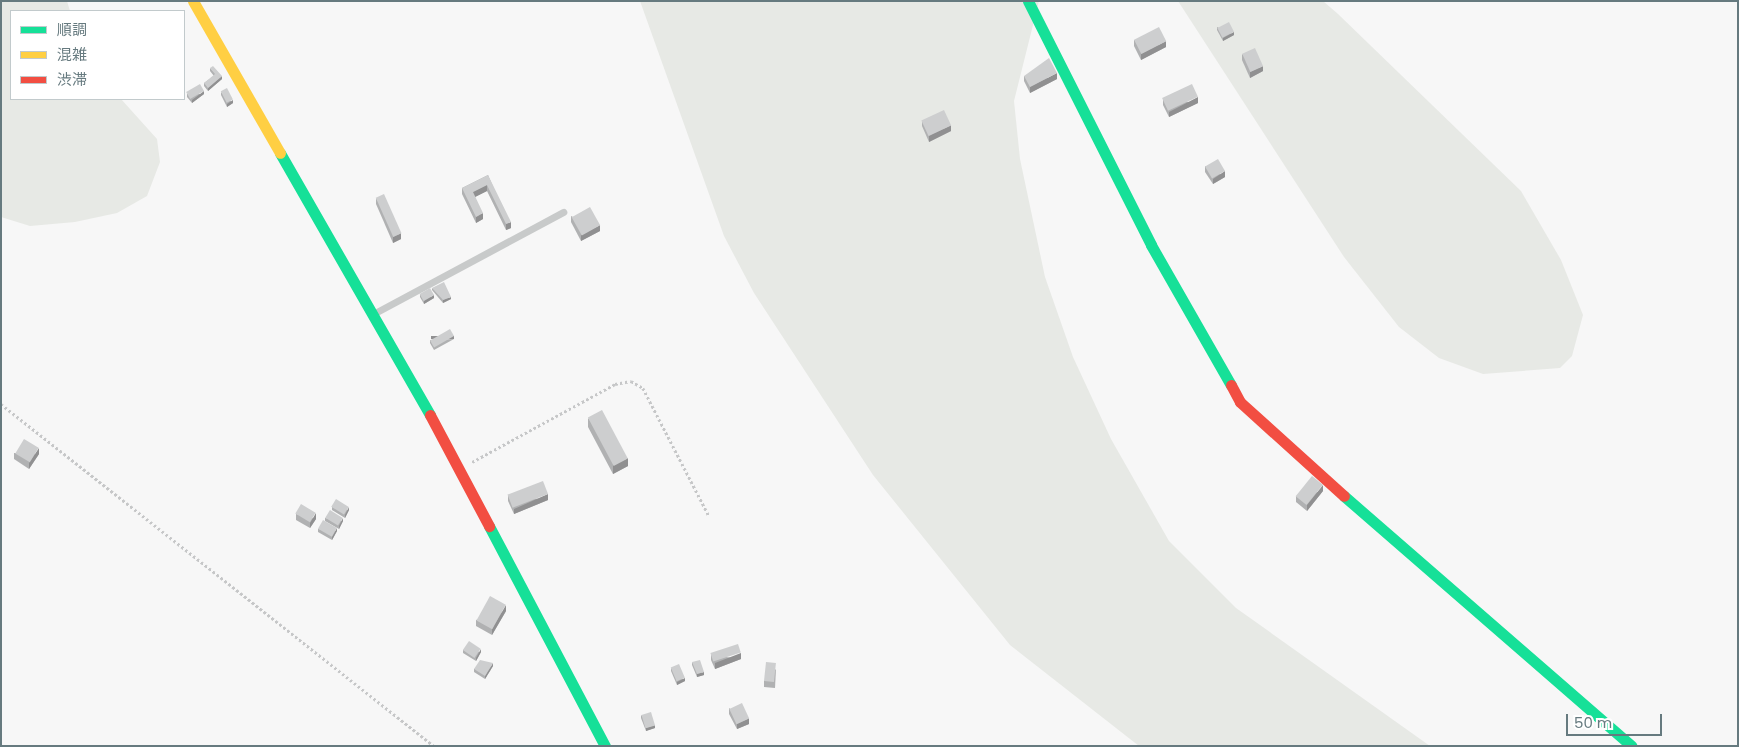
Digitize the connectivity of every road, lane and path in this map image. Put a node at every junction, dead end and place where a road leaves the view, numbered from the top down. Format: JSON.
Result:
{"nodes":[{"id":1,"x":193,"y":1,"type":"edge"},
{"id":2,"x":1028,"y":1,"type":"edge"},
{"id":3,"x":563,"y":212,"type":"dead end"},
{"id":4,"x":373,"y":314,"type":"junction"},
{"id":5,"x":1,"y":404,"type":"edge"},
{"id":6,"x":460,"y":469,"type":"junction"},
{"id":7,"x":710,"y":516,"type":"dead end"},
{"id":8,"x":434,"y":746,"type":"edge"},
{"id":9,"x":605,"y":746,"type":"edge"},
{"id":10,"x":1632,"y":746,"type":"edge"}],
"edges":[{"from":1,"to":4,"type":"street"},
{"from":2,"to":10,"type":"street"},
{"from":3,"to":4,"type":"lane"},
{"from":4,"to":6,"type":"street"},
{"from":5,"to":8,"type":"path"},
{"from":6,"to":7,"type":"path"},
{"from":6,"to":9,"type":"street"}]}
